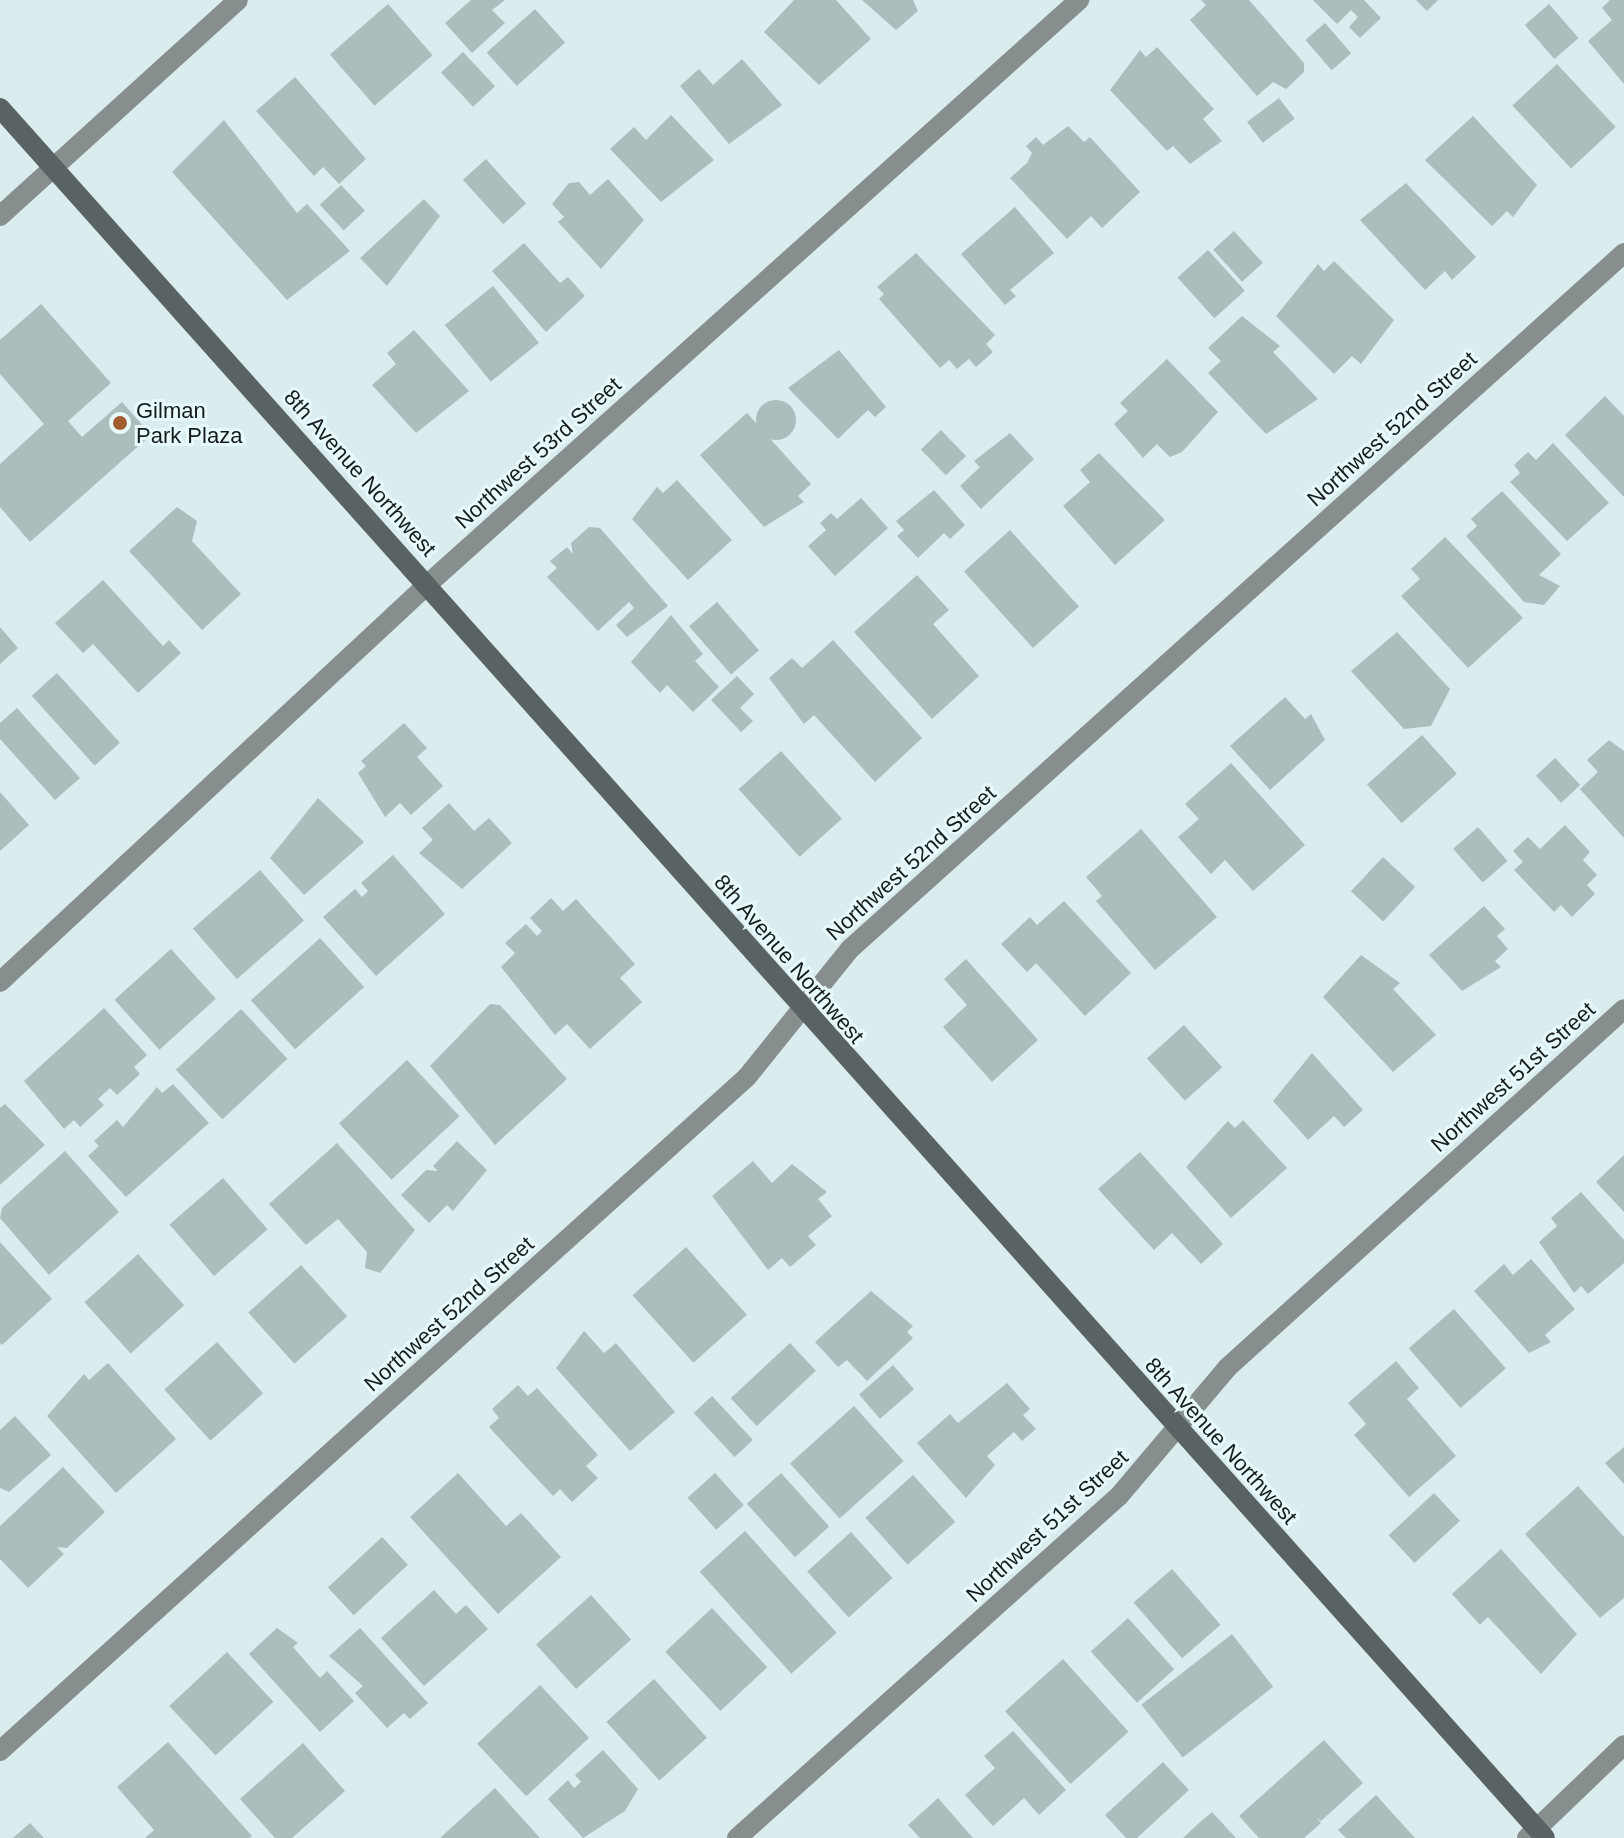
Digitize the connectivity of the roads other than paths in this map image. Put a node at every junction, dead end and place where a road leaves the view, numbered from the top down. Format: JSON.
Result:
{"nodes":[{"id":1,"x":238,"y":0,"type":"edge"},
{"id":2,"x":1079,"y":0,"type":"edge"},
{"id":3,"x":0,"y":108,"type":"edge"},
{"id":4,"x":54,"y":167,"type":"junction"},
{"id":5,"x":0,"y":216,"type":"edge"},
{"id":6,"x":1624,"y":253,"type":"edge"},
{"id":7,"x":428,"y":584,"type":"junction"},
{"id":8,"x":0,"y":982,"type":"edge"},
{"id":9,"x":1624,"y":1009,"type":"edge"},
{"id":10,"x":801,"y":1010,"type":"junction"},
{"id":11,"x":1176,"y":1427,"type":"junction"},
{"id":12,"x":1624,"y":1745,"type":"edge"},
{"id":13,"x":0,"y":1751,"type":"edge"},
{"id":14,"x":1536,"y":1835,"type":"edge"},
{"id":15,"x":737,"y":1838,"type":"edge"}],
"edges":[{"from":1,"to":4,"type":"street"},
{"from":2,"to":7,"type":"street","name":"Northwest 53rd Street"},
{"from":3,"to":4,"type":"main road","name":"8th Avenue Northwest"},
{"from":4,"to":5,"type":"street"},
{"from":4,"to":7,"type":"main road","name":"8th Avenue Northwest"},
{"from":6,"to":10,"type":"street","name":"Northwest 52nd Street"},
{"from":7,"to":8,"type":"street","name":"Northwest 53rd Street"},
{"from":7,"to":10,"type":"main road","name":"8th Avenue Northwest"},
{"from":9,"to":11,"type":"street","name":"Northwest 51st Street"},
{"from":10,"to":11,"type":"main road","name":"8th Avenue Northwest"},
{"from":10,"to":13,"type":"street","name":"Northwest 52nd Street"},
{"from":11,"to":14,"type":"main road","name":"8th Avenue Northwest"},
{"from":11,"to":15,"type":"street","name":"Northwest 51st Street"},
{"from":12,"to":14,"type":"street"}]}
